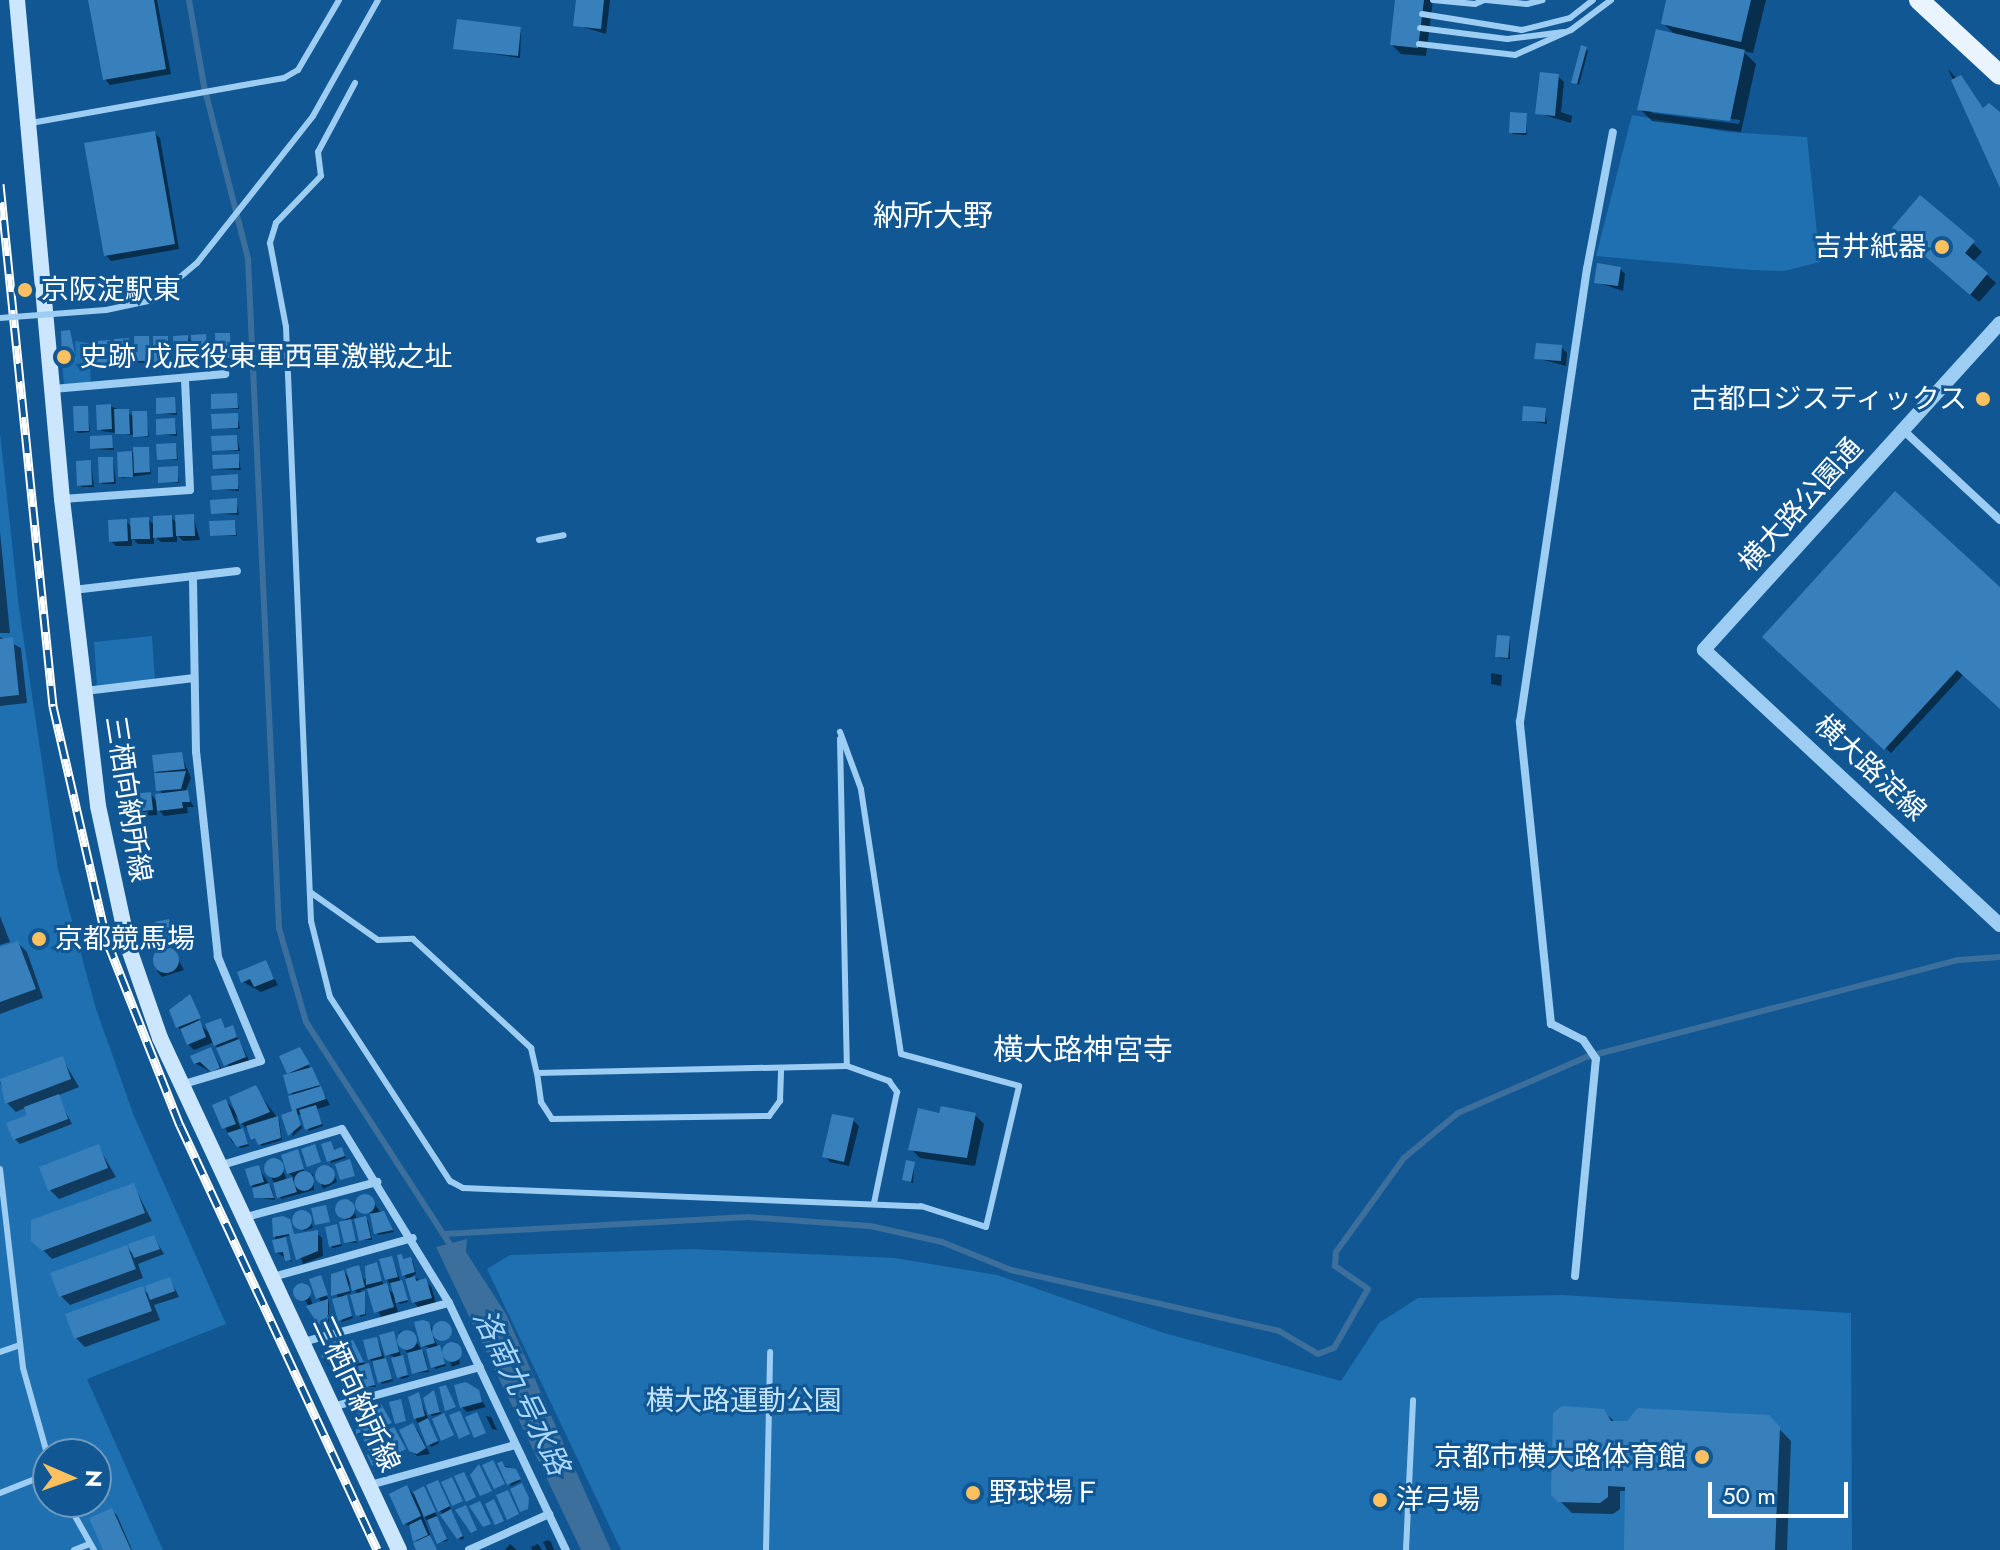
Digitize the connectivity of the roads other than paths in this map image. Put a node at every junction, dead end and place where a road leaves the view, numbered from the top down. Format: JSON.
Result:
{"nodes":[{"id":1,"x":17,"y":0,"type":"edge"},
{"id":2,"x":339,"y":0,"type":"edge"},
{"id":3,"x":378,"y":0,"type":"edge"},
{"id":4,"x":1433,"y":0,"type":"edge"},
{"id":5,"x":1485,"y":0,"type":"edge"},
{"id":6,"x":1543,"y":0,"type":"edge"},
{"id":7,"x":1593,"y":0,"type":"edge"},
{"id":8,"x":1611,"y":0,"type":"edge"},
{"id":9,"x":1919,"y":0,"type":"edge"},
{"id":10,"x":1422,"y":14,"type":"dead end"},
{"id":11,"x":1420,"y":28,"type":"dead end"},
{"id":12,"x":1571,"y":30,"type":"junction"},
{"id":13,"x":1419,"y":44,"type":"dead end"},
{"id":14,"x":2000,"y":75,"type":"edge"},
{"id":15,"x":355,"y":83,"type":"dead end"},
{"id":16,"x":27,"y":124,"type":"junction"},
{"id":17,"x":1613,"y":132,"type":"dead end"},
{"id":18,"x":0,"y":318,"type":"edge"},
{"id":19,"x":2000,"y":323,"type":"edge"},
{"id":20,"x":225,"y":374,"type":"dead end"},
{"id":21,"x":185,"y":378,"type":"junction"},
{"id":22,"x":52,"y":389,"type":"junction"},
{"id":23,"x":1903,"y":430,"type":"junction"},
{"id":24,"x":62,"y":499,"type":"junction"},
{"id":25,"x":2000,"y":520,"type":"edge"},
{"id":26,"x":564,"y":535,"type":"dead end"},
{"id":27,"x":539,"y":540,"type":"dead end"},
{"id":28,"x":237,"y":571,"type":"dead end"},
{"id":29,"x":193,"y":576,"type":"junction"},
{"id":30,"x":73,"y":590,"type":"junction"},
{"id":31,"x":1704,"y":650,"type":"joint"},
{"id":32,"x":194,"y":678,"type":"junction"},
{"id":33,"x":85,"y":691,"type":"junction"},
{"id":34,"x":310,"y":892,"type":"junction"},
{"id":35,"x":2000,"y":925,"type":"edge"},
{"id":36,"x":847,"y":1066,"type":"junction"},
{"id":37,"x":781,"y":1068,"type":"junction"},
{"id":38,"x":537,"y":1073,"type":"junction"},
{"id":39,"x":184,"y":1084,"type":"junction"},
{"id":40,"x":222,"y":1165,"type":"junction"},
{"id":41,"x":0,"y":1169,"type":"edge"},
{"id":42,"x":377,"y":1182,"type":"junction"},
{"id":43,"x":3,"y":1201,"type":"edge"},
{"id":44,"x":874,"y":1203,"type":"junction"},
{"id":45,"x":246,"y":1217,"type":"junction"},
{"id":46,"x":413,"y":1238,"type":"junction"},
{"id":47,"x":1575,"y":1276,"type":"dead end"},
{"id":48,"x":273,"y":1277,"type":"junction"},
{"id":49,"x":449,"y":1303,"type":"junction"},
{"id":50,"x":303,"y":1342,"type":"junction"},
{"id":51,"x":20,"y":1345,"type":"junction"},
{"id":52,"x":0,"y":1352,"type":"edge"},
{"id":53,"x":770,"y":1352,"type":"dead end"},
{"id":54,"x":480,"y":1367,"type":"junction"},
{"id":55,"x":1413,"y":1400,"type":"dead end"},
{"id":56,"x":332,"y":1407,"type":"junction"},
{"id":57,"x":43,"y":1438,"type":"edge"},
{"id":58,"x":515,"y":1445,"type":"junction"},
{"id":59,"x":32,"y":1480,"type":"edge"},
{"id":60,"x":370,"y":1485,"type":"junction"},
{"id":61,"x":0,"y":1493,"type":"edge"},
{"id":62,"x":549,"y":1514,"type":"junction"},
{"id":63,"x":76,"y":1518,"type":"edge"},
{"id":64,"x":92,"y":1547,"type":"edge"},
{"id":65,"x":74,"y":1550,"type":"edge"},
{"id":66,"x":399,"y":1550,"type":"edge"},
{"id":67,"x":469,"y":1550,"type":"edge"},
{"id":68,"x":566,"y":1550,"type":"edge"},
{"id":69,"x":766,"y":1550,"type":"edge"},
{"id":70,"x":1406,"y":1550,"type":"edge"}],
"edges":[{"from":1,"to":16,"type":"main road","name":"三栖向納所線"},
{"from":2,"to":16,"type":"lane"},
{"from":3,"to":18,"type":"lane","bridge":true},
{"from":4,"to":5,"type":"lane"},
{"from":5,"to":6,"type":"lane"},
{"from":7,"to":10,"type":"lane"},
{"from":8,"to":12,"type":"lane"},
{"from":9,"to":14,"type":"main road"},
{"from":11,"to":12,"type":"lane"},
{"from":12,"to":13,"type":"lane"},
{"from":15,"to":34,"type":"lane"},
{"from":16,"to":22,"type":"main road","name":"三栖向納所線"},
{"from":17,"to":47,"type":"street"},
{"from":19,"to":23,"type":"street","name":"横大路公園通"},
{"from":20,"to":21,"type":"street"},
{"from":21,"to":22,"type":"street"},
{"from":21,"to":24,"type":"street"},
{"from":22,"to":24,"type":"main road","name":"三栖向納所線"},
{"from":23,"to":25,"type":"street"},
{"from":23,"to":31,"type":"street","name":"横大路公園通"},
{"from":24,"to":30,"type":"main road","name":"三栖向納所線"},
{"from":26,"to":27,"type":"lane"},
{"from":28,"to":29,"type":"street"},
{"from":29,"to":30,"type":"street"},
{"from":29,"to":32,"type":"street"},
{"from":30,"to":33,"type":"main road","name":"三栖向納所線"},
{"from":31,"to":35,"type":"street","name":"横大路淀線"},
{"from":32,"to":33,"type":"street"},
{"from":32,"to":39,"type":"street"},
{"from":33,"to":39,"type":"main road","name":"三栖向納所線"},
{"from":34,"to":38,"type":"lane"},
{"from":34,"to":44,"type":"lane"},
{"from":36,"to":37,"type":"lane"},
{"from":36,"to":44,"type":"lane"},
{"from":36,"to":44,"type":"lane"},
{"from":37,"to":38,"type":"lane"},
{"from":37,"to":38,"type":"lane"},
{"from":39,"to":40,"type":"main road","name":"三栖向納所線"},
{"from":40,"to":42,"type":"street"},
{"from":40,"to":45,"type":"main road","name":"三栖向納所線"},
{"from":41,"to":43,"type":"lane"},
{"from":42,"to":45,"type":"street"},
{"from":42,"to":46,"type":"street"},
{"from":43,"to":51,"type":"lane"},
{"from":45,"to":48,"type":"main road","name":"三栖向納所線"},
{"from":46,"to":48,"type":"street"},
{"from":46,"to":49,"type":"street"},
{"from":48,"to":50,"type":"main road","name":"三栖向納所線"},
{"from":49,"to":50,"type":"street"},
{"from":49,"to":54,"type":"street"},
{"from":50,"to":56,"type":"main road","name":"三栖向納所線"},
{"from":51,"to":52,"type":"lane"},
{"from":51,"to":57,"type":"lane"},
{"from":53,"to":69,"type":"lane"},
{"from":54,"to":56,"type":"street"},
{"from":54,"to":58,"type":"street"},
{"from":55,"to":70,"type":"lane"},
{"from":56,"to":60,"type":"main road","name":"三栖向納所線"},
{"from":58,"to":60,"type":"street"},
{"from":58,"to":62,"type":"street"},
{"from":59,"to":61,"type":"lane"},
{"from":60,"to":66,"type":"main road","name":"三栖向納所線"},
{"from":62,"to":67,"type":"street"},
{"from":62,"to":68,"type":"street"},
{"from":63,"to":64,"type":"lane"},
{"from":64,"to":65,"type":"lane"}]}
